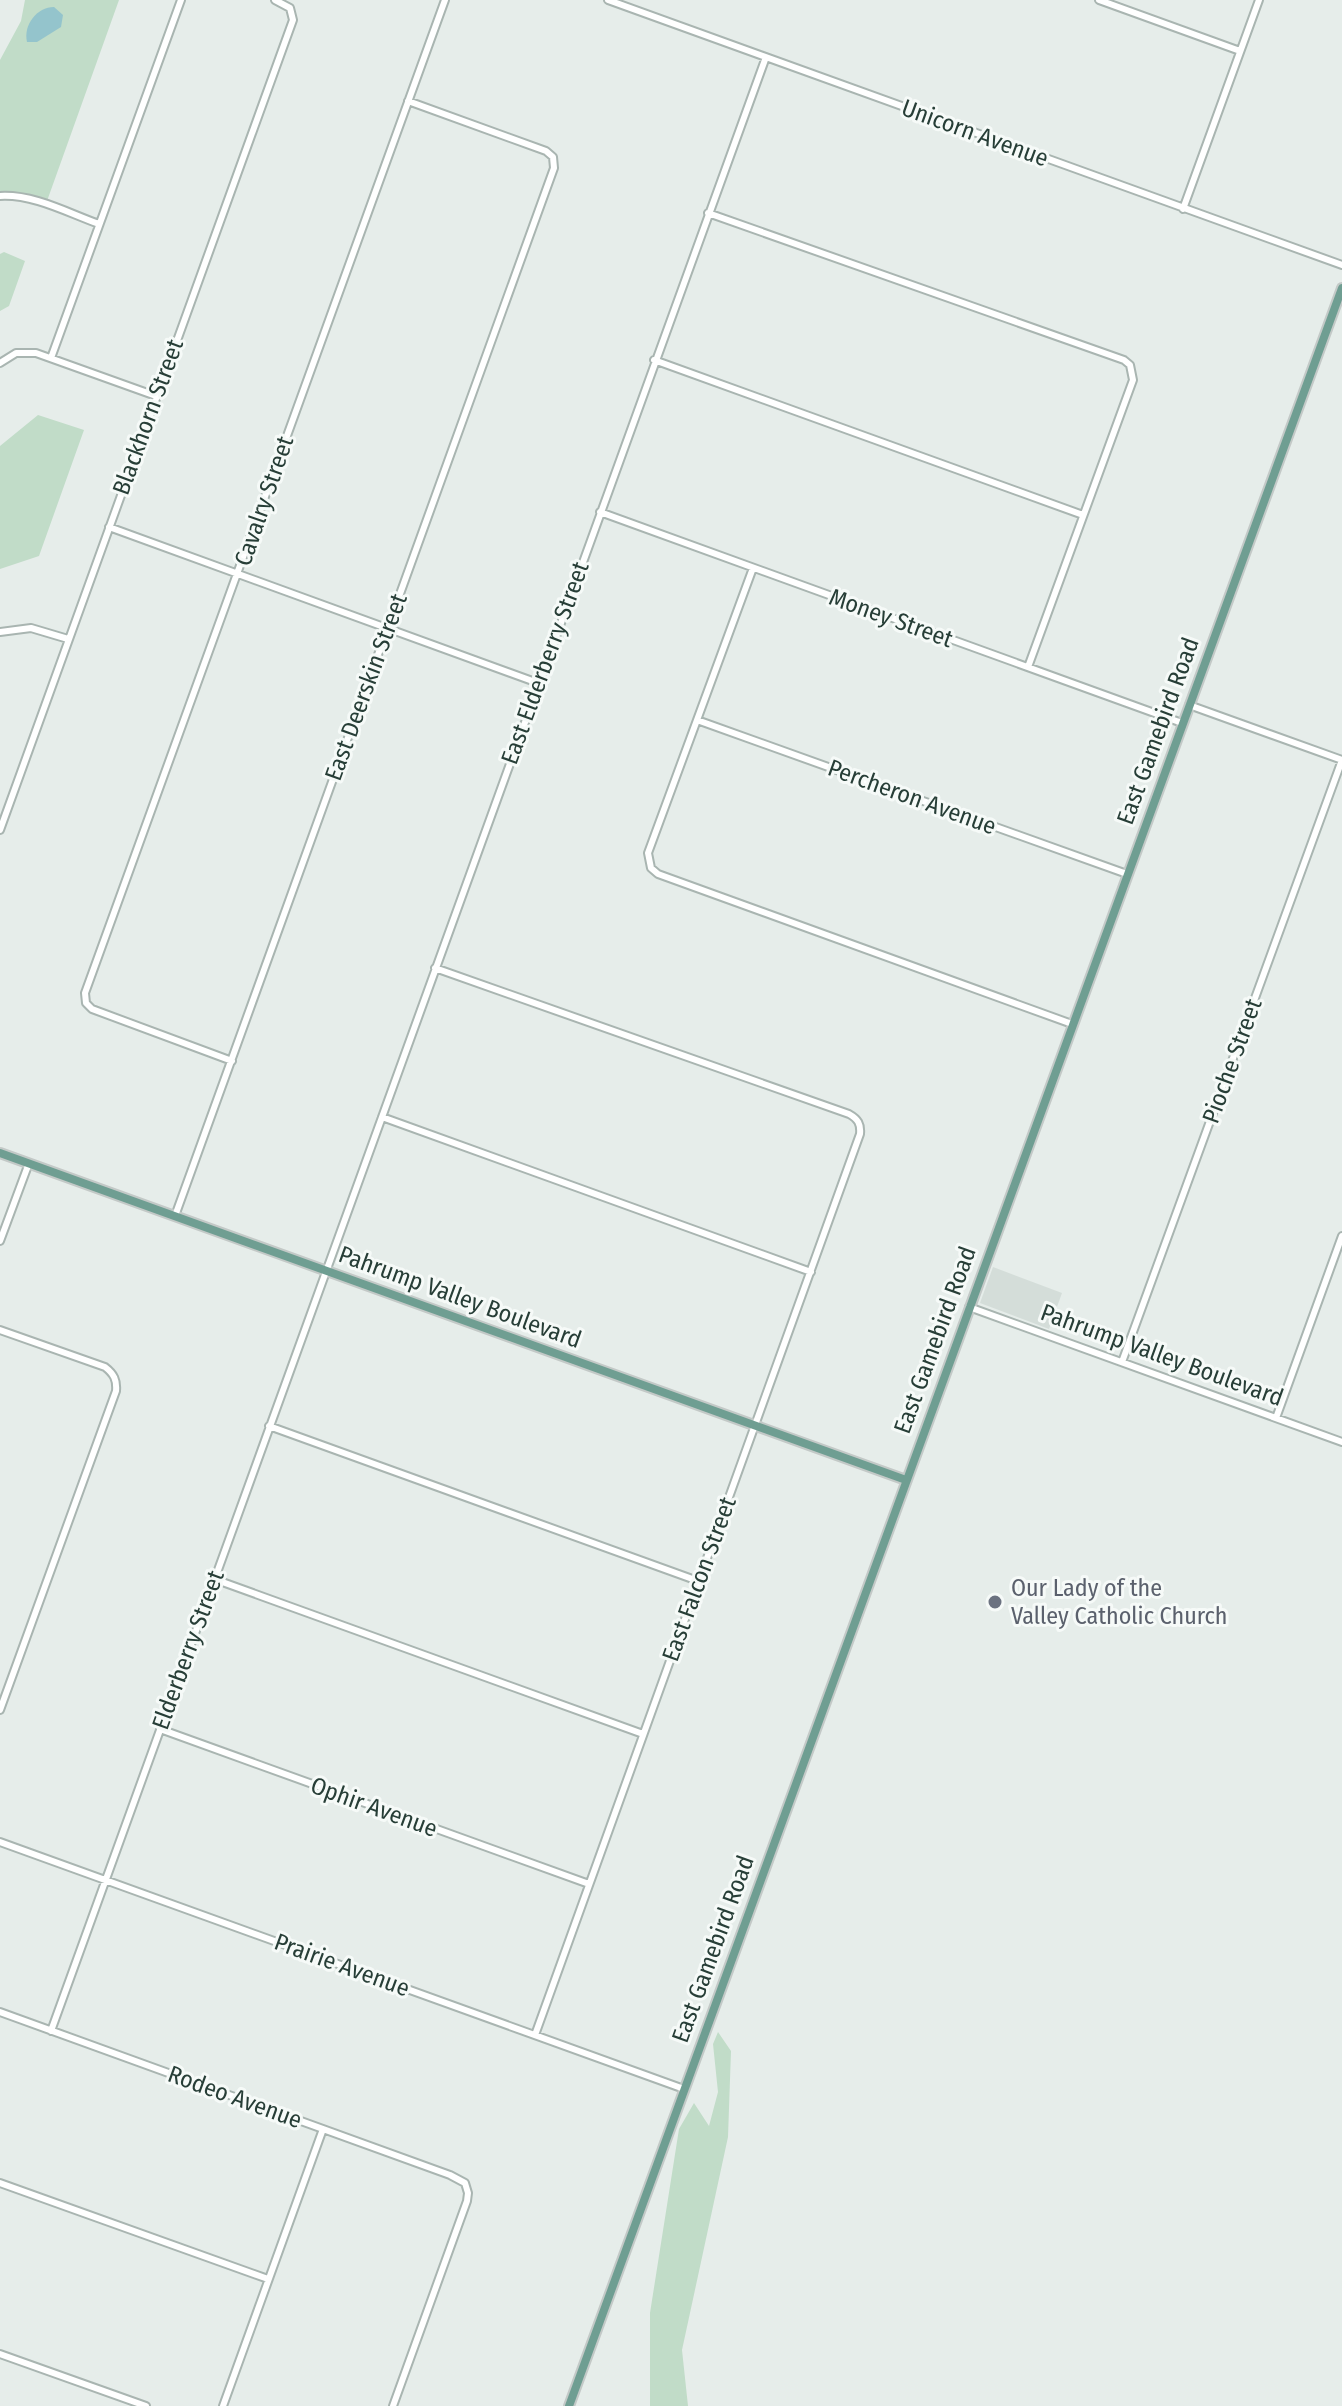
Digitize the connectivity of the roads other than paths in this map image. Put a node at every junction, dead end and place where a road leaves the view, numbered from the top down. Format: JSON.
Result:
{"nodes":[{"id":1,"x":181,"y":0,"type":"edge"},
{"id":2,"x":275,"y":0,"type":"edge"},
{"id":3,"x":445,"y":0,"type":"edge"},
{"id":4,"x":608,"y":0,"type":"edge"},
{"id":5,"x":1099,"y":0,"type":"edge"},
{"id":6,"x":1259,"y":0,"type":"edge"},
{"id":7,"x":1240,"y":51,"type":"junction"},
{"id":8,"x":766,"y":57,"type":"junction"},
{"id":9,"x":408,"y":101,"type":"junction"},
{"id":10,"x":0,"y":196,"type":"edge"},
{"id":11,"x":1183,"y":209,"type":"junction"},
{"id":12,"x":708,"y":213,"type":"junction"},
{"id":13,"x":99,"y":224,"type":"junction"},
{"id":14,"x":1342,"y":265,"type":"edge"},
{"id":15,"x":1342,"y":288,"type":"edge"},
{"id":16,"x":51,"y":358,"type":"junction"},
{"id":17,"x":654,"y":360,"type":"junction"},
{"id":18,"x":0,"y":363,"type":"edge"},
{"id":19,"x":156,"y":396,"type":"junction"},
{"id":20,"x":600,"y":512,"type":"junction"},
{"id":21,"x":1083,"y":515,"type":"junction"},
{"id":22,"x":109,"y":527,"type":"junction"},
{"id":23,"x":753,"y":568,"type":"junction"},
{"id":24,"x":238,"y":574,"type":"junction"},
{"id":25,"x":388,"y":628,"type":"junction"},
{"id":26,"x":0,"y":632,"type":"edge"},
{"id":27,"x":68,"y":639,"type":"junction"},
{"id":28,"x":1028,"y":667,"type":"junction"},
{"id":29,"x":538,"y":683,"type":"junction"},
{"id":30,"x":1189,"y":705,"type":"junction"},
{"id":31,"x":697,"y":720,"type":"junction"},
{"id":32,"x":1182,"y":723,"type":"junction"},
{"id":33,"x":1342,"y":760,"type":"edge"},
{"id":34,"x":0,"y":830,"type":"edge"},
{"id":35,"x":1127,"y":874,"type":"junction"},
{"id":36,"x":435,"y":968,"type":"junction"},
{"id":37,"x":1072,"y":1024,"type":"junction"},
{"id":38,"x":232,"y":1061,"type":"junction"},
{"id":39,"x":382,"y":1117,"type":"junction"},
{"id":40,"x":0,"y":1153,"type":"edge"},
{"id":41,"x":29,"y":1163,"type":"junction"},
{"id":42,"x":175,"y":1216,"type":"junction"},
{"id":43,"x":1342,"y":1236,"type":"edge"},
{"id":44,"x":0,"y":1241,"type":"edge"},
{"id":45,"x":326,"y":1270,"type":"junction"},
{"id":46,"x":811,"y":1272,"type":"junction"},
{"id":47,"x":969,"y":1306,"type":"junction"},
{"id":48,"x":0,"y":1330,"type":"edge"},
{"id":49,"x":1122,"y":1362,"type":"junction"},
{"id":50,"x":1276,"y":1418,"type":"junction"},
{"id":51,"x":755,"y":1425,"type":"junction"},
{"id":52,"x":269,"y":1426,"type":"junction"},
{"id":53,"x":1342,"y":1442,"type":"edge"},
{"id":54,"x":906,"y":1480,"type":"junction"},
{"id":55,"x":214,"y":1579,"type":"junction"},
{"id":56,"x":698,"y":1581,"type":"junction"},
{"id":57,"x":0,"y":1710,"type":"edge"},
{"id":58,"x":160,"y":1729,"type":"junction"},
{"id":59,"x":643,"y":1734,"type":"junction"},
{"id":60,"x":0,"y":1842,"type":"edge"},
{"id":61,"x":106,"y":1880,"type":"junction"},
{"id":62,"x":589,"y":1884,"type":"junction"},
{"id":63,"x":0,"y":2012,"type":"edge"},
{"id":64,"x":51,"y":2031,"type":"junction"},
{"id":65,"x":535,"y":2035,"type":"junction"},
{"id":66,"x":684,"y":2089,"type":"junction"},
{"id":67,"x":323,"y":2129,"type":"junction"},
{"id":68,"x":0,"y":2183,"type":"edge"},
{"id":69,"x":268,"y":2279,"type":"junction"},
{"id":70,"x":0,"y":2354,"type":"edge"},
{"id":71,"x":146,"y":2406,"type":"edge"},
{"id":72,"x":223,"y":2406,"type":"edge"},
{"id":73,"x":393,"y":2406,"type":"edge"},
{"id":74,"x":569,"y":2406,"type":"edge"}],
"edges":[{"from":1,"to":13,"type":"street"},
{"from":2,"to":19,"type":"street","name":"Blackhorn Street"},
{"from":3,"to":9,"type":"street","name":"Cavalry Street"},
{"from":4,"to":8,"type":"street","name":"Unicorn Avenue"},
{"from":5,"to":7,"type":"street"},
{"from":6,"to":7,"type":"street"},
{"from":7,"to":11,"type":"street"},
{"from":8,"to":11,"type":"street","name":"Unicorn Avenue"},
{"from":8,"to":12,"type":"street","name":"East Elderberry Street"},
{"from":9,"to":24,"type":"street","name":"Cavalry Street"},
{"from":9,"to":25,"type":"street","name":"East Deerskin Street"},
{"from":10,"to":13,"type":"street"},
{"from":11,"to":14,"type":"street","name":"Unicorn Avenue"},
{"from":12,"to":17,"type":"street","name":"East Elderberry Street"},
{"from":12,"to":21,"type":"street"},
{"from":13,"to":16,"type":"street"},
{"from":15,"to":30,"type":"main road","name":"East Gamebird Road"},
{"from":16,"to":18,"type":"street"},
{"from":16,"to":19,"type":"street"},
{"from":17,"to":20,"type":"street","name":"East Elderberry Street"},
{"from":17,"to":21,"type":"street"},
{"from":19,"to":22,"type":"street","name":"Blackhorn Street"},
{"from":20,"to":23,"type":"street","name":"Money Street"},
{"from":20,"to":29,"type":"street","name":"East Elderberry Street"},
{"from":21,"to":28,"type":"street"},
{"from":22,"to":24,"type":"street"},
{"from":22,"to":27,"type":"street","name":"Blackhorn Street"},
{"from":23,"to":28,"type":"street","name":"Money Street"},
{"from":23,"to":31,"type":"street"},
{"from":24,"to":25,"type":"street"},
{"from":24,"to":38,"type":"street","name":"Cavalry Street"},
{"from":25,"to":29,"type":"street"},
{"from":25,"to":38,"type":"street","name":"East Deerskin Street"},
{"from":26,"to":27,"type":"street"},
{"from":27,"to":34,"type":"street","name":"Blackhorn Street"},
{"from":28,"to":32,"type":"street","name":"Money Street"},
{"from":29,"to":36,"type":"street","name":"East Elderberry Street"},
{"from":30,"to":32,"type":"main road","name":"East Gamebird Road"},
{"from":30,"to":33,"type":"street"},
{"from":31,"to":35,"type":"street","name":"Percheron Avenue"},
{"from":31,"to":37,"type":"street"},
{"from":32,"to":35,"type":"main road","name":"East Gamebird Road"},
{"from":33,"to":49,"type":"street","name":"Pioche Street"},
{"from":35,"to":37,"type":"main road","name":"East Gamebird Road"},
{"from":36,"to":39,"type":"street","name":"East Elderberry Street"},
{"from":36,"to":46,"type":"street","name":"East Falcon Street"},
{"from":37,"to":47,"type":"main road","name":"East Gamebird Road"},
{"from":38,"to":42,"type":"street","name":"East Deerskin Street"},
{"from":39,"to":45,"type":"street","name":"East Elderberry Street"},
{"from":39,"to":46,"type":"street"},
{"from":40,"to":41,"type":"main road","name":"Pahrump Valley Boulevard"},
{"from":41,"to":42,"type":"main road","name":"Pahrump Valley Boulevard"},
{"from":41,"to":44,"type":"street"},
{"from":42,"to":45,"type":"main road","name":"Pahrump Valley Boulevard"},
{"from":43,"to":50,"type":"street"},
{"from":45,"to":51,"type":"main road","name":"Pahrump Valley Boulevard"},
{"from":45,"to":52,"type":"street","name":"Elderberry Street"},
{"from":46,"to":51,"type":"street","name":"East Falcon Street"},
{"from":47,"to":49,"type":"street","name":"Pahrump Valley Boulevard"},
{"from":47,"to":54,"type":"main road","name":"East Gamebird Road"},
{"from":48,"to":57,"type":"street"},
{"from":49,"to":50,"type":"street","name":"Pahrump Valley Boulevard"},
{"from":50,"to":53,"type":"street","name":"Pahrump Valley Boulevard"},
{"from":51,"to":54,"type":"main road","name":"Pahrump Valley Boulevard"},
{"from":51,"to":56,"type":"street","name":"East Falcon Street"},
{"from":52,"to":55,"type":"street","name":"Elderberry Street"},
{"from":52,"to":56,"type":"street"},
{"from":54,"to":66,"type":"main road","name":"East Gamebird Road"},
{"from":55,"to":58,"type":"street","name":"Elderberry Street"},
{"from":55,"to":59,"type":"street"},
{"from":56,"to":59,"type":"street","name":"East Falcon Street"},
{"from":58,"to":61,"type":"street","name":"Elderberry Street"},
{"from":58,"to":62,"type":"street","name":"Ophir Avenue"},
{"from":59,"to":62,"type":"street","name":"East Falcon Street"},
{"from":60,"to":61,"type":"street","name":"Prairie Avenue"},
{"from":61,"to":64,"type":"street","name":"Elderberry Street"},
{"from":61,"to":65,"type":"street","name":"Prairie Avenue"},
{"from":62,"to":65,"type":"street","name":"East Falcon Street"},
{"from":63,"to":64,"type":"street","name":"Rodeo Avenue"},
{"from":64,"to":67,"type":"street","name":"Rodeo Avenue"},
{"from":65,"to":66,"type":"street","name":"Prairie Avenue"},
{"from":66,"to":74,"type":"main road","name":"East Gamebird Road"},
{"from":67,"to":69,"type":"street"},
{"from":67,"to":73,"type":"street","name":"Rodeo Avenue"},
{"from":68,"to":69,"type":"street"},
{"from":69,"to":72,"type":"street"},
{"from":70,"to":71,"type":"street"}]}
